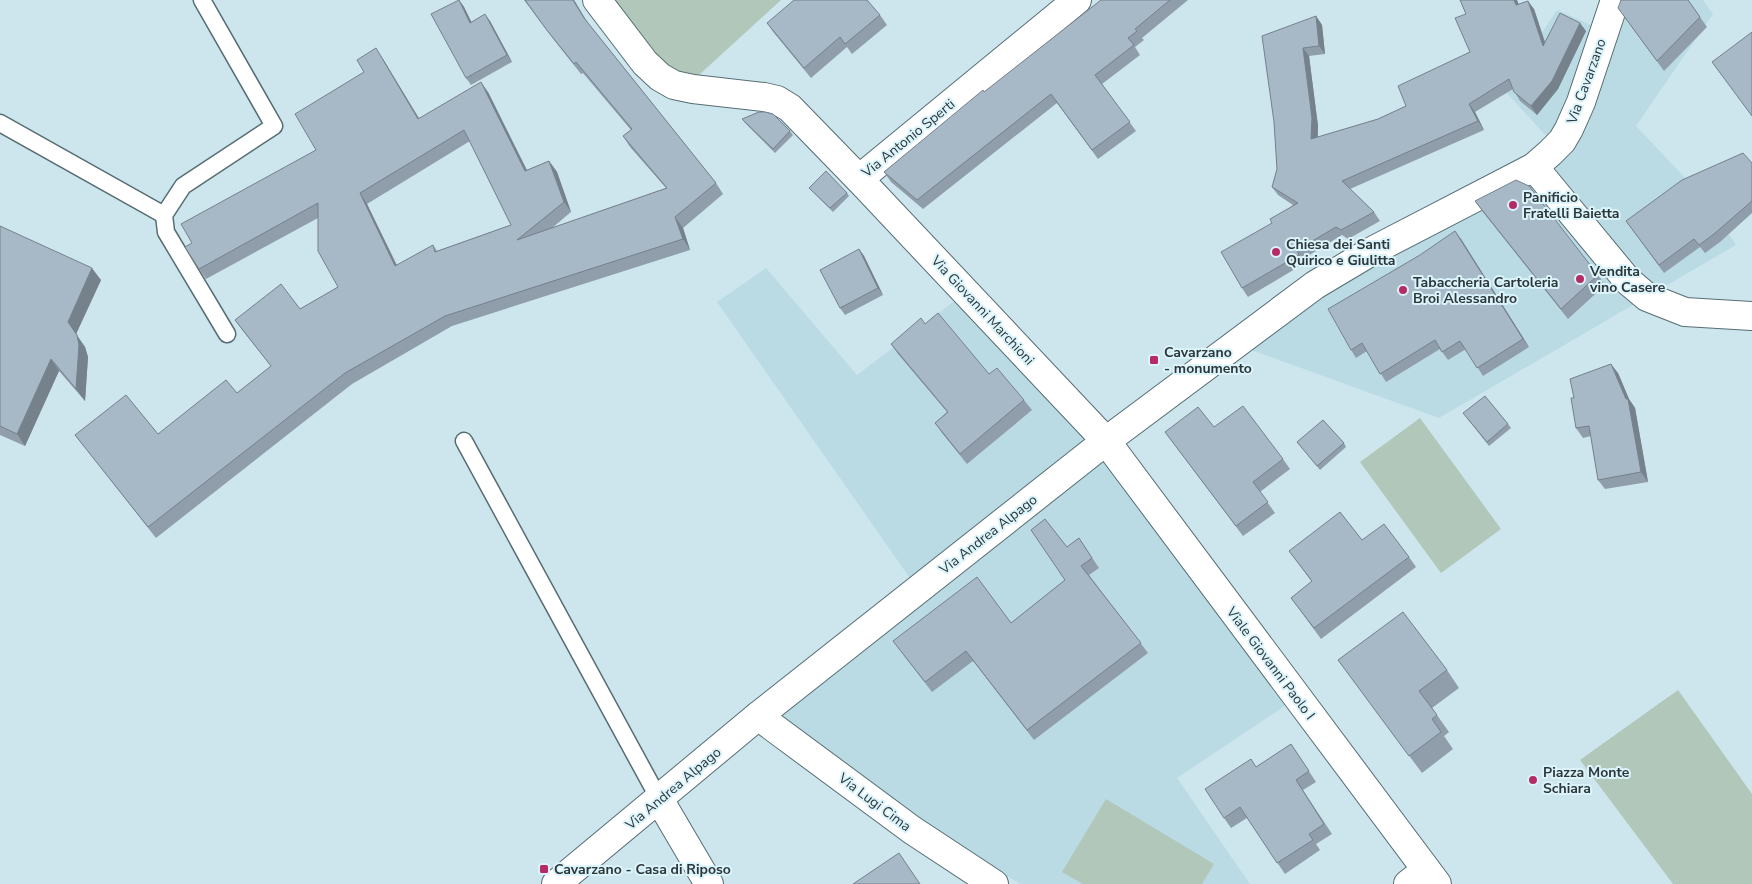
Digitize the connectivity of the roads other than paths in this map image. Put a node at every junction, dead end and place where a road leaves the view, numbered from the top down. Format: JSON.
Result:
{"nodes":[{"id":1,"x":202,"y":0,"type":"edge"},
{"id":2,"x":597,"y":0,"type":"edge"},
{"id":3,"x":1076,"y":0,"type":"edge"},
{"id":4,"x":1615,"y":0,"type":"edge"},
{"id":5,"x":0,"y":123,"type":"edge"},
{"id":6,"x":1534,"y":167,"type":"junction"},
{"id":7,"x":859,"y":179,"type":"junction"},
{"id":8,"x":164,"y":215,"type":"junction"},
{"id":9,"x":1442,"y":215,"type":"joint"},
{"id":10,"x":1752,"y":316,"type":"edge"},
{"id":11,"x":227,"y":334,"type":"dead end"},
{"id":12,"x":464,"y":441,"type":"dead end"},
{"id":13,"x":1106,"y":441,"type":"junction"},
{"id":14,"x":758,"y":716,"type":"junction"},
{"id":15,"x":659,"y":799,"type":"junction"},
{"id":16,"x":1423,"y":879,"type":"edge"},
{"id":17,"x":556,"y":884,"type":"edge"},
{"id":18,"x":709,"y":884,"type":"edge"},
{"id":19,"x":994,"y":884,"type":"edge"}],
"edges":[{"from":1,"to":8,"type":"lane"},
{"from":2,"to":7,"type":"street","name":"Via Antonio Sperti"},
{"from":3,"to":7,"type":"street","name":"Via Antonio Sperti"},
{"from":4,"to":6,"type":"street","name":"Via Cavarzano"},
{"from":5,"to":8,"type":"lane"},
{"from":6,"to":9,"type":"street","name":"Via Cavarzano"},
{"from":6,"to":10,"type":"street"},
{"from":7,"to":13,"type":"street","name":"Via Giovanni Marchioni"},
{"from":8,"to":11,"type":"lane"},
{"from":9,"to":13,"type":"street","name":"Via Andrea Alpago"},
{"from":12,"to":15,"type":"lane"},
{"from":13,"to":14,"type":"street","name":"Via Andrea Alpago"},
{"from":13,"to":16,"type":"street","name":"Viale Giovanni Paolo I"},
{"from":14,"to":15,"type":"street","name":"Via Andrea Alpago"},
{"from":14,"to":19,"type":"street","name":"Via Lugi Cima"},
{"from":15,"to":17,"type":"street","name":"Via Andrea Alpago"},
{"from":15,"to":18,"type":"street"}]}
